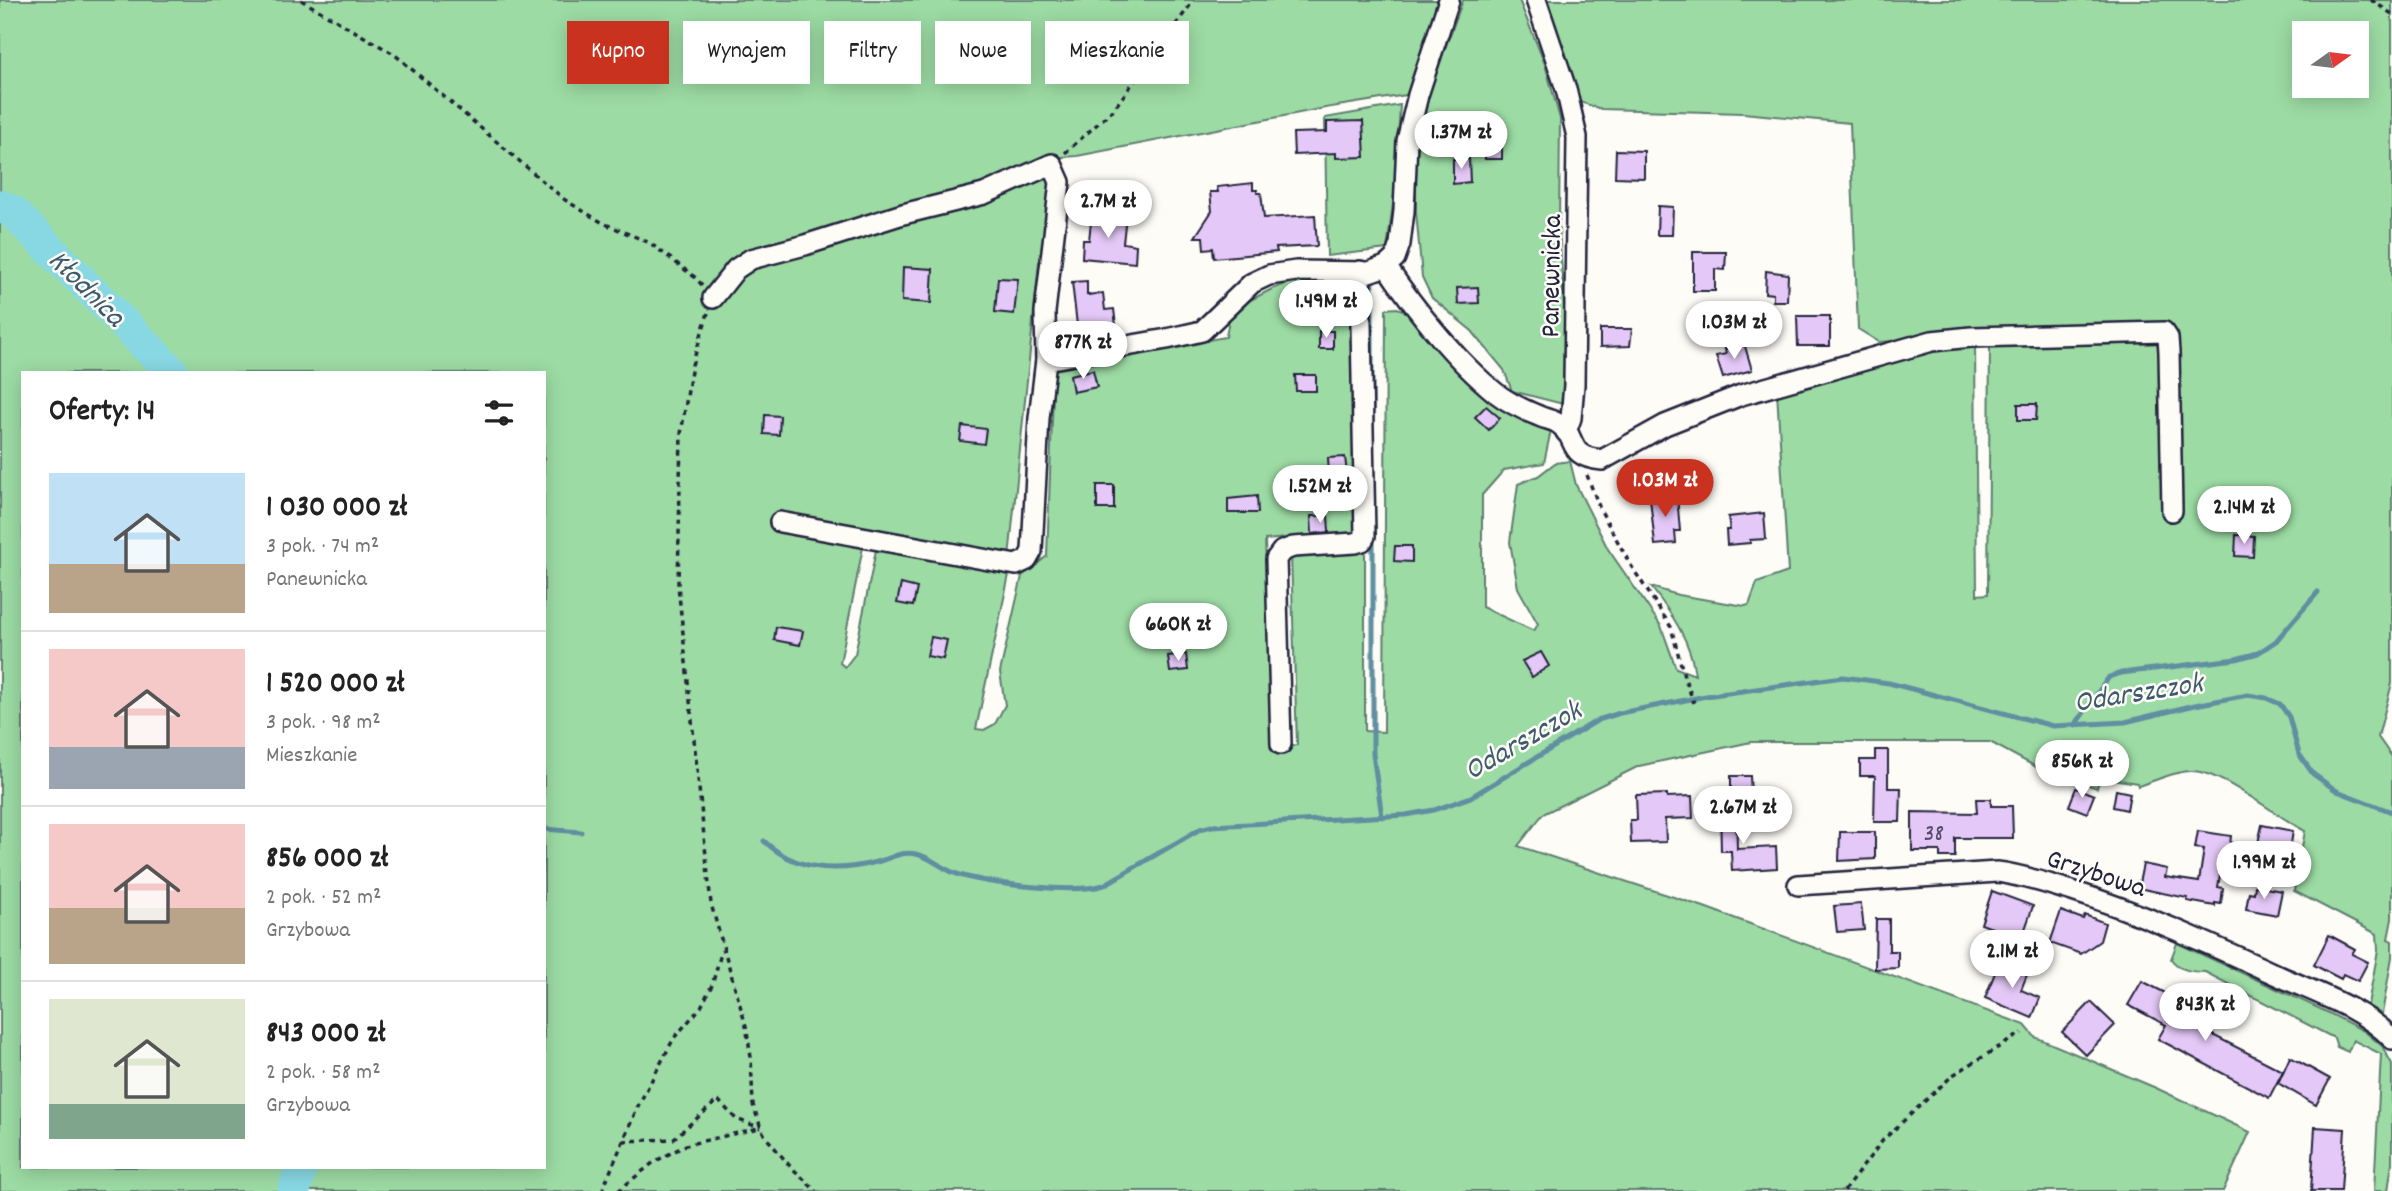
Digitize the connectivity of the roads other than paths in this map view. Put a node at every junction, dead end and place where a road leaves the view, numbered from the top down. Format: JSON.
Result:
{"nodes":[{"id":1,"x":1449,"y":0,"type":"edge"},
{"id":2,"x":1536,"y":0,"type":"edge"},
{"id":3,"x":1386,"y":266,"type":"junction"},
{"id":4,"x":1360,"y":271,"type":"junction"},
{"id":5,"x":713,"y":298,"type":"road end"},
{"id":6,"x":1046,"y":360,"type":"junction"},
{"id":7,"x":1566,"y":432,"type":"junction"},
{"id":8,"x":2172,"y":511,"type":"dead end"},
{"id":9,"x":780,"y":522,"type":"dead end"},
{"id":10,"x":1281,"y":744,"type":"dead end"},
{"id":11,"x":1798,"y":885,"type":"dead end"},
{"id":12,"x":2392,"y":1039,"type":"edge"}],
"edges":[{"from":1,"to":3,"type":"street"},
{"from":2,"to":7,"type":"street","name":"Panewnicka"},
{"from":3,"to":4,"type":"street"},
{"from":3,"to":7,"type":"street"},
{"from":4,"to":6,"type":"street"},
{"from":4,"to":10,"type":"street"},
{"from":5,"to":6,"type":"street"},
{"from":6,"to":9,"type":"street"},
{"from":7,"to":8,"type":"street"},
{"from":11,"to":12,"type":"street","name":"Grzybowa"}]}
